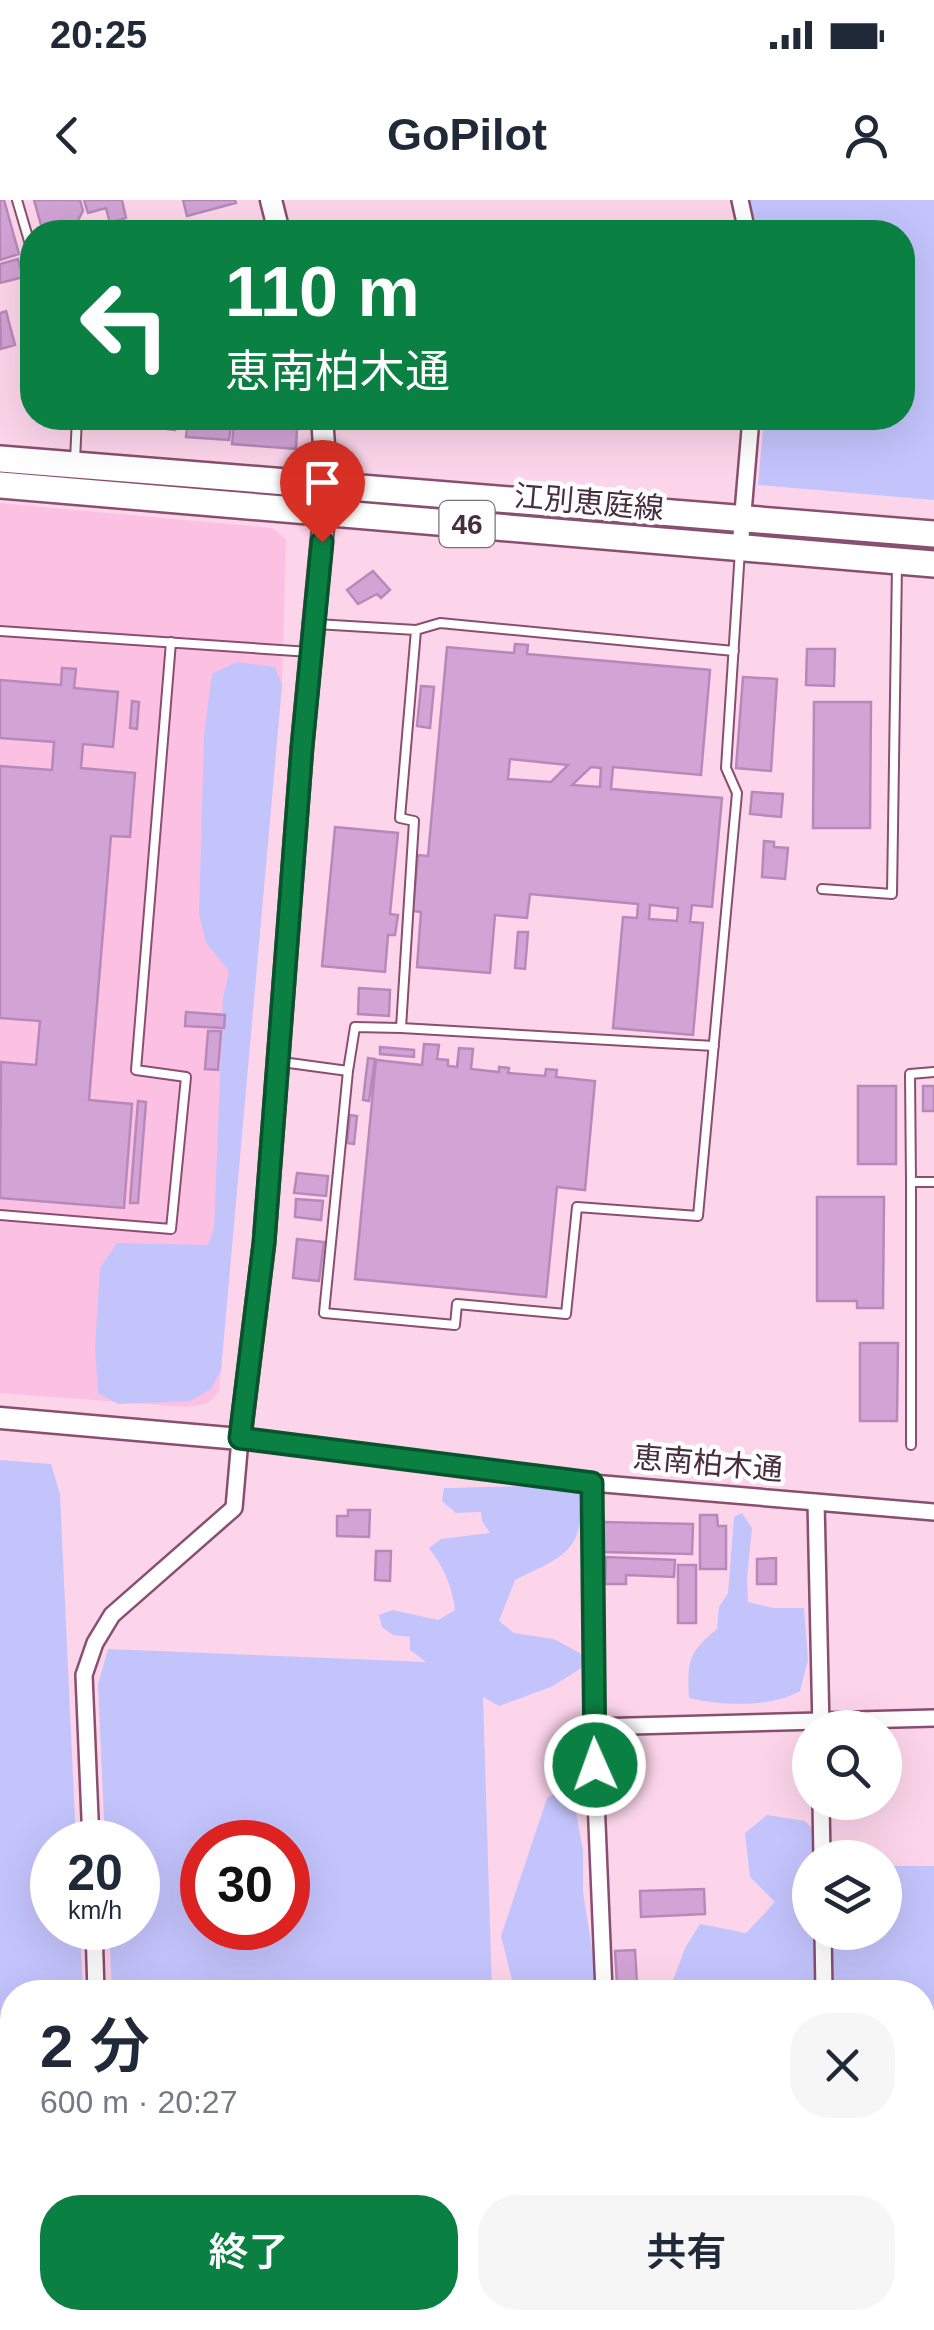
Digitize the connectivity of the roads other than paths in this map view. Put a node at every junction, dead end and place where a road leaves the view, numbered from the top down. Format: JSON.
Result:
{"nodes":[{"id":1,"x":76,"y":430,"type":"edge"},
{"id":2,"x":323,"y":430,"type":"edge"},
{"id":3,"x":750,"y":430,"type":"edge"},
{"id":4,"x":0,"y":459,"type":"edge"},
{"id":5,"x":75,"y":465,"type":"junction"},
{"id":6,"x":0,"y":484,"type":"edge"},
{"id":7,"x":326,"y":499,"type":"junction"},
{"id":8,"x":742,"y":519,"type":"junction"},
{"id":9,"x":934,"y":534,"type":"edge"},
{"id":10,"x":740,"y":548,"type":"junction"},
{"id":11,"x":897,"y":561,"type":"junction"},
{"id":12,"x":934,"y":564,"type":"edge"},
{"id":13,"x":314,"y":624,"type":"junction"},
{"id":14,"x":0,"y":630,"type":"edge"},
{"id":15,"x":416,"y":630,"type":"junction"},
{"id":16,"x":171,"y":642,"type":"junction"},
{"id":17,"x":734,"y":651,"type":"junction"},
{"id":18,"x":310,"y":652,"type":"junction"},
{"id":19,"x":822,"y":889,"type":"dead end"},
{"id":20,"x":402,"y":1028,"type":"junction"},
{"id":21,"x":714,"y":1046,"type":"junction"},
{"id":22,"x":278,"y":1061,"type":"junction"},
{"id":23,"x":348,"y":1071,"type":"junction"},
{"id":24,"x":934,"y":1072,"type":"edge"},
{"id":25,"x":911,"y":1182,"type":"junction"},
{"id":26,"x":934,"y":1182,"type":"edge"},
{"id":27,"x":0,"y":1215,"type":"edge"},
{"id":28,"x":0,"y":1418,"type":"edge"},
{"id":29,"x":240,"y":1438,"type":"junction"},
{"id":30,"x":911,"y":1445,"type":"dead end"},
{"id":31,"x":592,"y":1483,"type":"junction"},
{"id":32,"x":816,"y":1502,"type":"junction"},
{"id":33,"x":934,"y":1512,"type":"edge"},
{"id":34,"x":820,"y":1710,"type":"edge"},
{"id":35,"x":934,"y":1718,"type":"edge"},
{"id":36,"x":902,"y":1719,"type":"edge"},
{"id":37,"x":792,"y":1723,"type":"edge"},
{"id":38,"x":593,"y":1727,"type":"junction"},
{"id":39,"x":89,"y":1820,"type":"edge"},
{"id":40,"x":95,"y":1950,"type":"edge"},
{"id":41,"x":823,"y":1950,"type":"edge"},
{"id":42,"x":96,"y":1980,"type":"edge"},
{"id":43,"x":604,"y":1980,"type":"edge"},
{"id":44,"x":824,"y":1980,"type":"edge"}],
"edges":[{"from":1,"to":5,"type":"lane"},
{"from":2,"to":7,"type":"street"},
{"from":3,"to":8,"type":"street"},
{"from":4,"to":5,"type":"main road","name":"江別恵庭線","number":"46"},
{"from":5,"to":7,"type":"main road","name":"江別恵庭線","number":"46"},
{"from":6,"to":7,"type":"main road","name":"江別恵庭線","number":"46"},
{"from":7,"to":8,"type":"main road","name":"江別恵庭線","number":"46"},
{"from":7,"to":10,"type":"main road","name":"江別恵庭線","number":"46"},
{"from":7,"to":13,"type":"street"},
{"from":8,"to":9,"type":"main road","name":"江別恵庭線","number":"46"},
{"from":8,"to":10,"type":"street"},
{"from":10,"to":11,"type":"main road","name":"江別恵庭線","number":"46"},
{"from":10,"to":17,"type":"lane"},
{"from":11,"to":12,"type":"main road","name":"江別恵庭線","number":"46"},
{"from":11,"to":19,"type":"lane"},
{"from":13,"to":15,"type":"lane"},
{"from":13,"to":18,"type":"street"},
{"from":14,"to":16,"type":"lane"},
{"from":15,"to":17,"type":"lane"},
{"from":15,"to":20,"type":"lane"},
{"from":16,"to":18,"type":"lane"},
{"from":16,"to":27,"type":"lane"},
{"from":17,"to":21,"type":"lane"},
{"from":18,"to":22,"type":"street"},
{"from":20,"to":21,"type":"lane"},
{"from":20,"to":23,"type":"lane"},
{"from":21,"to":23,"type":"lane"},
{"from":22,"to":23,"type":"lane"},
{"from":22,"to":29,"type":"street"},
{"from":24,"to":25,"type":"lane"},
{"from":25,"to":26,"type":"lane"},
{"from":25,"to":30,"type":"lane"},
{"from":28,"to":29,"type":"street","name":"恵南柏木通"},
{"from":29,"to":31,"type":"street","name":"恵南柏木通"},
{"from":29,"to":39,"type":"street"},
{"from":31,"to":32,"type":"street","name":"恵南柏木通"},
{"from":31,"to":38,"type":"street"},
{"from":32,"to":33,"type":"street","name":"恵南柏木通"},
{"from":32,"to":34,"type":"street"},
{"from":35,"to":36,"type":"street"},
{"from":37,"to":38,"type":"street"},
{"from":38,"to":43,"type":"street"},
{"from":40,"to":42,"type":"street"},
{"from":41,"to":44,"type":"street"}]}
